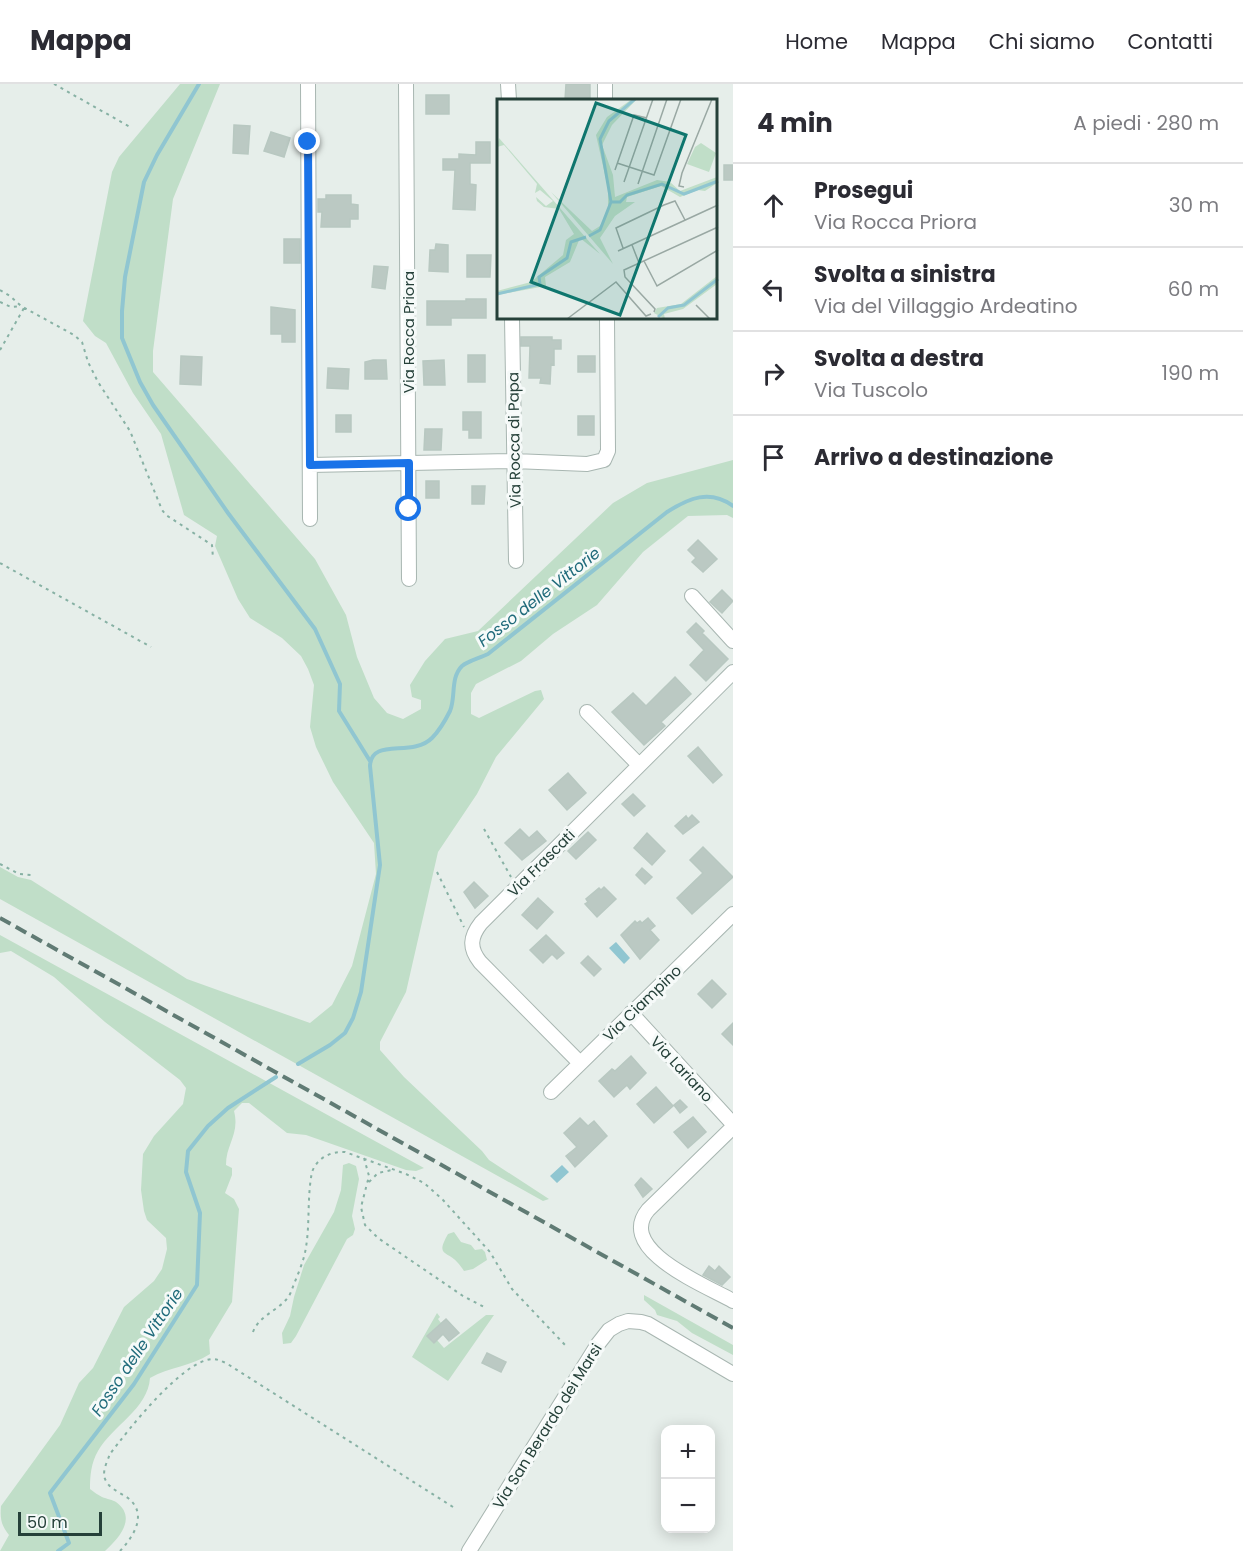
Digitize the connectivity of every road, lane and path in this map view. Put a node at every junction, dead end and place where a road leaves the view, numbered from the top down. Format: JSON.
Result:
{"nodes":[{"id":1,"x":54,"y":84,"type":"edge"},
{"id":2,"x":308,"y":84,"type":"edge"},
{"id":3,"x":406,"y":84,"type":"edge"},
{"id":4,"x":508,"y":84,"type":"edge"},
{"id":5,"x":509,"y":99,"type":"edge"},
{"id":6,"x":132,"y":128,"type":"dead end"},
{"id":7,"x":0,"y":290,"type":"edge"},
{"id":8,"x":0,"y":302,"type":"edge"},
{"id":9,"x":22,"y":307,"type":"junction"},
{"id":10,"x":512,"y":320,"type":"edge"},
{"id":11,"x":607,"y":320,"type":"edge"},
{"id":12,"x":0,"y":350,"type":"edge"},
{"id":13,"x":514,"y":461,"type":"junction"},
{"id":14,"x":409,"y":463,"type":"junction"},
{"id":15,"x":310,"y":465,"type":"junction"},
{"id":16,"x":310,"y":519,"type":"dead end"},
{"id":17,"x":213,"y":558,"type":"dead end"},
{"id":18,"x":516,"y":561,"type":"dead end"},
{"id":19,"x":0,"y":563,"type":"edge"},
{"id":20,"x":410,"y":579,"type":"dead end"},
{"id":21,"x":692,"y":596,"type":"dead end"},
{"id":22,"x":733,"y":641,"type":"edge"},
{"id":23,"x":151,"y":647,"type":"dead end"},
{"id":24,"x":733,"y":672,"type":"edge"},
{"id":25,"x":587,"y":712,"type":"dead end"},
{"id":26,"x":639,"y":765,"type":"junction"},
{"id":27,"x":484,"y":830,"type":"dead end"},
{"id":28,"x":0,"y":864,"type":"edge"},
{"id":29,"x":437,"y":872,"type":"dead end"},
{"id":30,"x":31,"y":875,"type":"dead end"},
{"id":31,"x":516,"y":887,"type":"junction"},
{"id":32,"x":733,"y":914,"type":"edge"},
{"id":33,"x":472,"y":943,"type":"junction"},
{"id":34,"x":631,"y":1013,"type":"junction"},
{"id":35,"x":580,"y":1063,"type":"junction"},
{"id":36,"x":550,"y":1092,"type":"dead end"},
{"id":37,"x":733,"y":1126,"type":"edge"},
{"id":38,"x":364,"y":1158,"type":"junction"},
{"id":39,"x":395,"y":1170,"type":"junction"},
{"id":40,"x":367,"y":1184,"type":"junction"},
{"id":41,"x":733,"y":1301,"type":"edge"},
{"id":42,"x":486,"y":1308,"type":"dead end"},
{"id":43,"x":253,"y":1332,"type":"dead end"},
{"id":44,"x":566,"y":1346,"type":"dead end"},
{"id":45,"x":733,"y":1374,"type":"edge"},
{"id":46,"x":453,"y":1507,"type":"dead end"},
{"id":47,"x":120,"y":1551,"type":"edge"},
{"id":48,"x":469,"y":1551,"type":"edge"}],
"edges":[{"from":1,"to":6,"type":"path"},
{"from":2,"to":15,"type":"street"},
{"from":3,"to":14,"type":"street","name":"Via Rocca Priora"},
{"from":4,"to":5,"type":"street"},
{"from":7,"to":9,"type":"path"},
{"from":8,"to":9,"type":"path"},
{"from":9,"to":12,"type":"path"},
{"from":9,"to":17,"type":"path"},
{"from":10,"to":13,"type":"street","name":"Via Rocca di Papa"},
{"from":11,"to":13,"type":"street"},
{"from":13,"to":14,"type":"street"},
{"from":13,"to":18,"type":"street","name":"Via Rocca di Papa"},
{"from":14,"to":15,"type":"street"},
{"from":14,"to":20,"type":"street","name":"Via Rocca Priora"},
{"from":15,"to":16,"type":"street"},
{"from":19,"to":23,"type":"path"},
{"from":21,"to":22,"type":"street"},
{"from":24,"to":26,"type":"street","name":"Via Frascati"},
{"from":25,"to":26,"type":"street"},
{"from":26,"to":31,"type":"street","name":"Via Frascati"},
{"from":27,"to":31,"type":"path"},
{"from":28,"to":30,"type":"path"},
{"from":29,"to":33,"type":"path"},
{"from":31,"to":33,"type":"street","name":"Via Frascati"},
{"from":32,"to":34,"type":"street","name":"Via Ciampino"},
{"from":33,"to":35,"type":"street"},
{"from":34,"to":35,"type":"street","name":"Via Ciampino"},
{"from":34,"to":37,"type":"street","name":"Via Lariano"},
{"from":35,"to":36,"type":"street","name":"Via Ciampino"},
{"from":37,"to":41,"type":"street"},
{"from":38,"to":39,"type":"path"},
{"from":38,"to":40,"type":"path"},
{"from":38,"to":43,"type":"path"},
{"from":39,"to":40,"type":"path"},
{"from":39,"to":44,"type":"path"},
{"from":40,"to":42,"type":"path"},
{"from":45,"to":48,"type":"street","name":"Via San Berardo dei Marsi"},
{"from":46,"to":47,"type":"path"}]}
